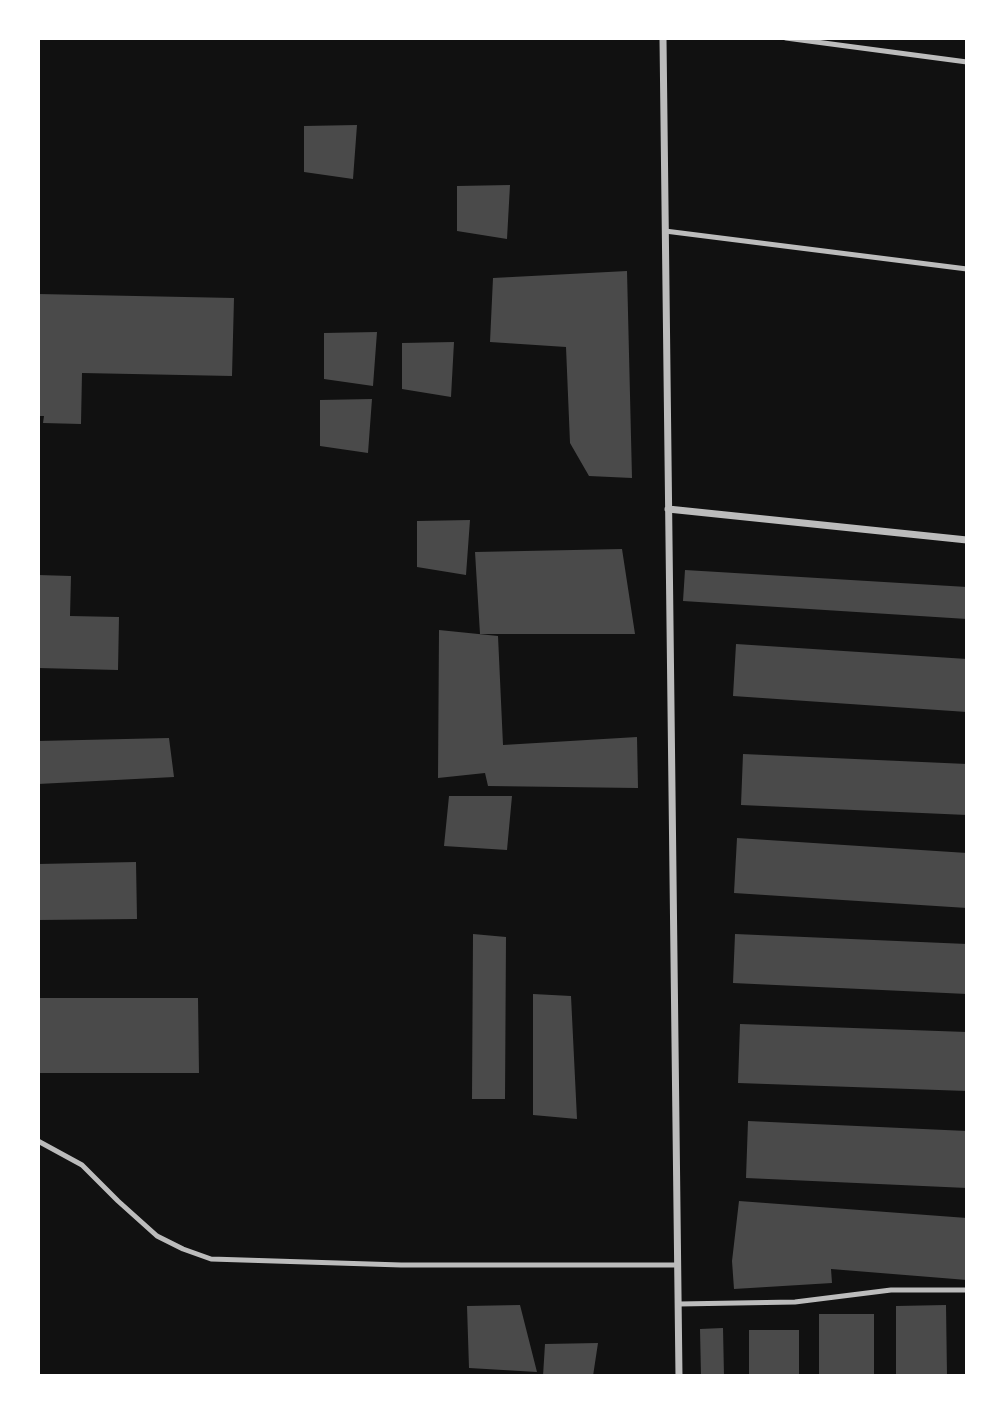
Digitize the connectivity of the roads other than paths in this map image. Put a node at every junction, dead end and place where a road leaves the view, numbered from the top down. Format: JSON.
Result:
{"nodes":[{"id":1,"x":663,"y":38,"type":"edge"},
{"id":2,"x":786,"y":38,"type":"edge"},
{"id":3,"x":967,"y":62,"type":"edge"},
{"id":4,"x":665,"y":230,"type":"junction"},
{"id":5,"x":967,"y":269,"type":"edge"},
{"id":6,"x":668,"y":509,"type":"junction"},
{"id":7,"x":967,"y":540,"type":"edge"},
{"id":8,"x":38,"y":1141,"type":"edge"},
{"id":9,"x":678,"y":1265,"type":"junction"},
{"id":10,"x":967,"y":1290,"type":"edge"},
{"id":11,"x":678,"y":1304,"type":"junction"},
{"id":12,"x":679,"y":1376,"type":"edge"}],
"edges":[{"from":1,"to":4,"type":"street"},
{"from":2,"to":3,"type":"lane"},
{"from":4,"to":5,"type":"lane"},
{"from":4,"to":6,"type":"street"},
{"from":6,"to":7,"type":"street"},
{"from":6,"to":9,"type":"street"},
{"from":8,"to":9,"type":"lane"},
{"from":9,"to":11,"type":"street"},
{"from":10,"to":11,"type":"lane"},
{"from":11,"to":12,"type":"street"}]}
